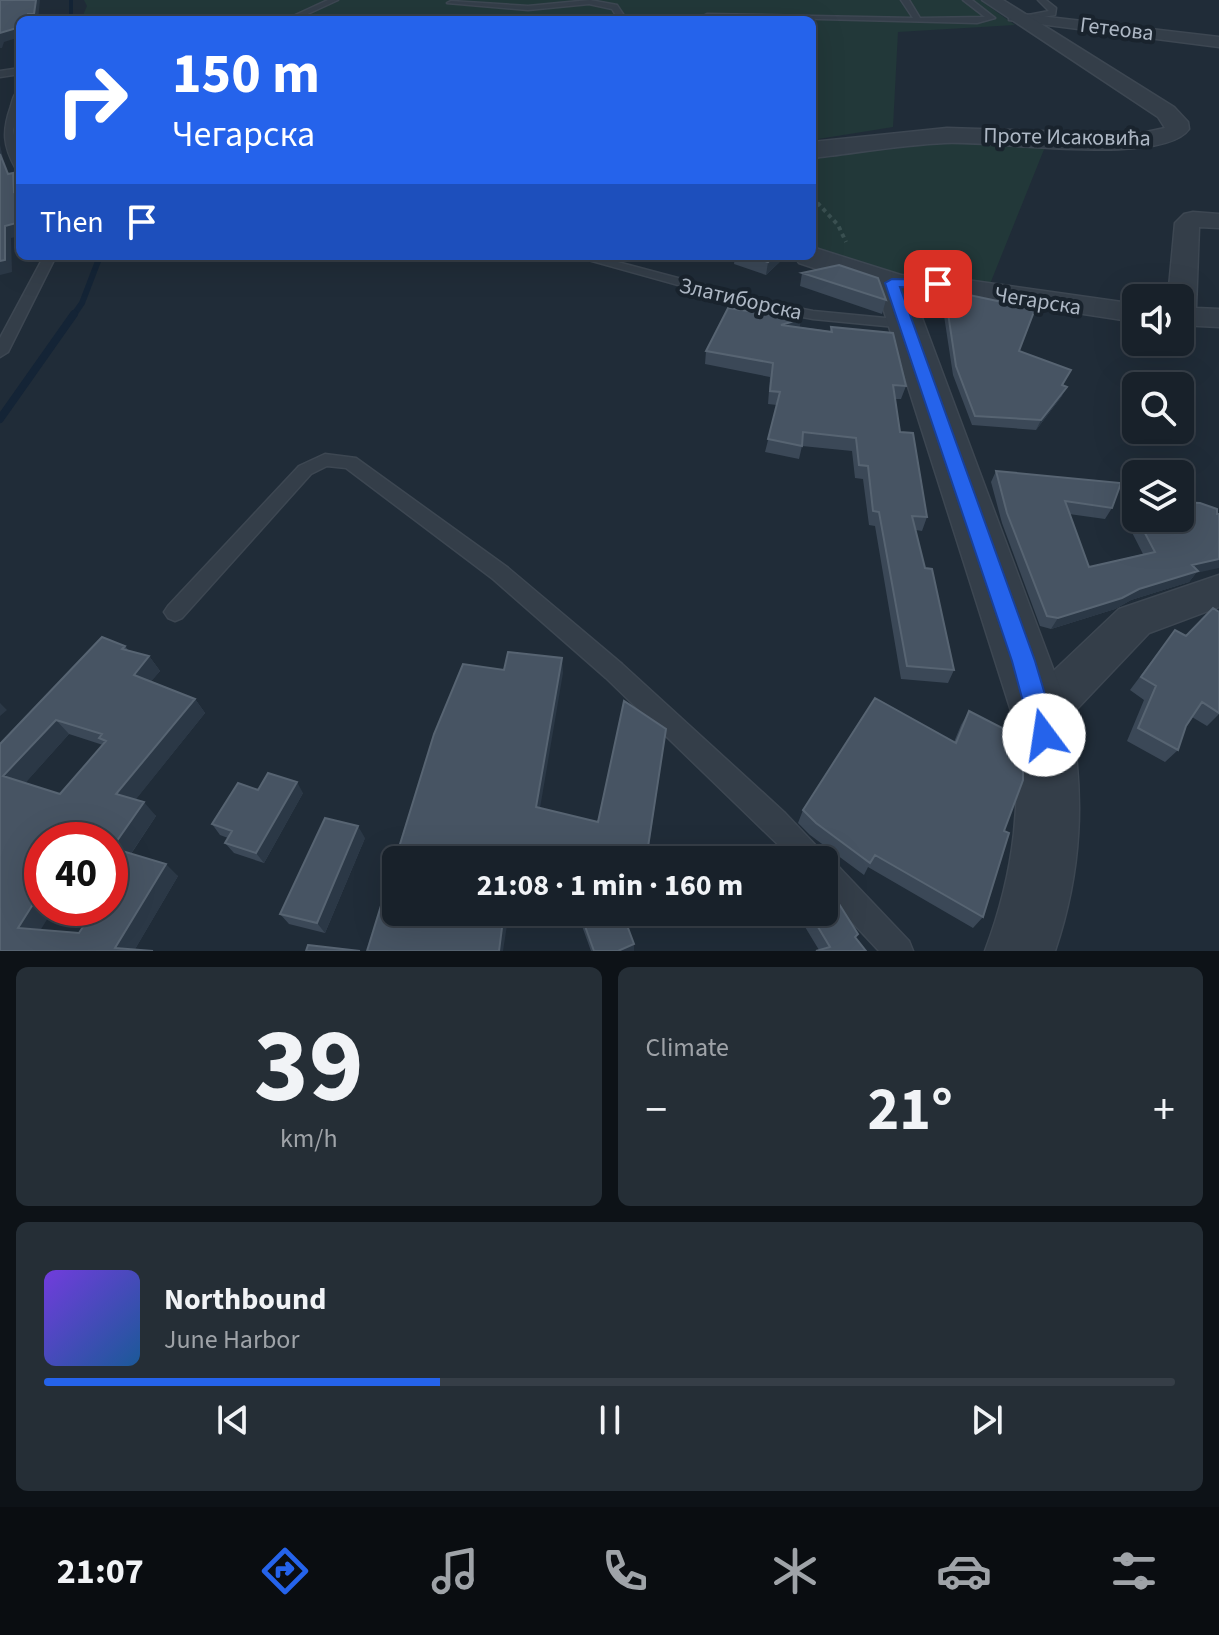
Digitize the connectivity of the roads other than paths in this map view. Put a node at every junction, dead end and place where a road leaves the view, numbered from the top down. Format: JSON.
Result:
{"nodes":[{"id":1,"x":334,"y":0,"type":"edge"},
{"id":2,"x":905,"y":0,"type":"edge"},
{"id":3,"x":967,"y":0,"type":"edge"},
{"id":4,"x":991,"y":0,"type":"edge"},
{"id":5,"x":1042,"y":0,"type":"edge"},
{"id":6,"x":451,"y":3,"type":"dead end"},
{"id":7,"x":853,"y":9,"type":"dead end"},
{"id":8,"x":708,"y":15,"type":"edge"},
{"id":9,"x":296,"y":16,"type":"edge"},
{"id":10,"x":620,"y":16,"type":"edge"},
{"id":11,"x":857,"y":19,"type":"junction"},
{"id":12,"x":1021,"y":19,"type":"junction"},
{"id":13,"x":918,"y":20,"type":"junction"},
{"id":14,"x":1219,"y":42,"type":"edge"},
{"id":15,"x":16,"y":104,"type":"edge"},
{"id":16,"x":816,"y":150,"type":"edge"},
{"id":17,"x":16,"y":160,"type":"edge"},
{"id":18,"x":1219,"y":221,"type":"edge"},
{"id":19,"x":816,"y":259,"type":"edge"},
{"id":20,"x":48,"y":260,"type":"edge"},
{"id":21,"x":595,"y":260,"type":"edge"},
{"id":22,"x":1182,"y":284,"type":"edge"},
{"id":23,"x":884,"y":292,"type":"junction"},
{"id":24,"x":1122,"y":312,"type":"edge"},
{"id":25,"x":1194,"y":317,"type":"edge"},
{"id":26,"x":1219,"y":318,"type":"edge"},
{"id":27,"x":0,"y":352,"type":"edge"},
{"id":28,"x":1219,"y":591,"type":"edge"},
{"id":29,"x":175,"y":612,"type":"dead end"},
{"id":30,"x":1041,"y":714,"type":"junction"},
{"id":31,"x":799,"y":846,"type":"edge"},
{"id":32,"x":838,"y":887,"type":"edge"},
{"id":33,"x":899,"y":951,"type":"edge"},
{"id":34,"x":1020,"y":951,"type":"edge"}],
"edges":[{"from":1,"to":9,"type":"lane"},
{"from":2,"to":13,"type":"lane"},
{"from":3,"to":13,"type":"lane"},
{"from":4,"to":12,"type":"street"},
{"from":5,"to":12,"type":"lane"},
{"from":6,"to":10,"type":"lane"},
{"from":7,"to":11,"type":"lane"},
{"from":8,"to":11,"type":"lane"},
{"from":11,"to":13,"type":"lane"},
{"from":12,"to":14,"type":"street","name":"Гетеова"},
{"from":12,"to":16,"type":"street","name":"Проте Исаковића"},
{"from":15,"to":17,"type":"lane"},
{"from":18,"to":22,"type":"street"},
{"from":19,"to":23,"type":"street"},
{"from":20,"to":27,"type":"lane"},
{"from":21,"to":23,"type":"lane","name":"Златиборска"},
{"from":23,"to":24,"type":"street","name":"Чегарска"},
{"from":23,"to":30,"type":"street"},
{"from":25,"to":26,"type":"street"},
{"from":28,"to":30,"type":"street"},
{"from":29,"to":31,"type":"lane"},
{"from":30,"to":34,"type":"street"},
{"from":32,"to":33,"type":"lane"}]}
